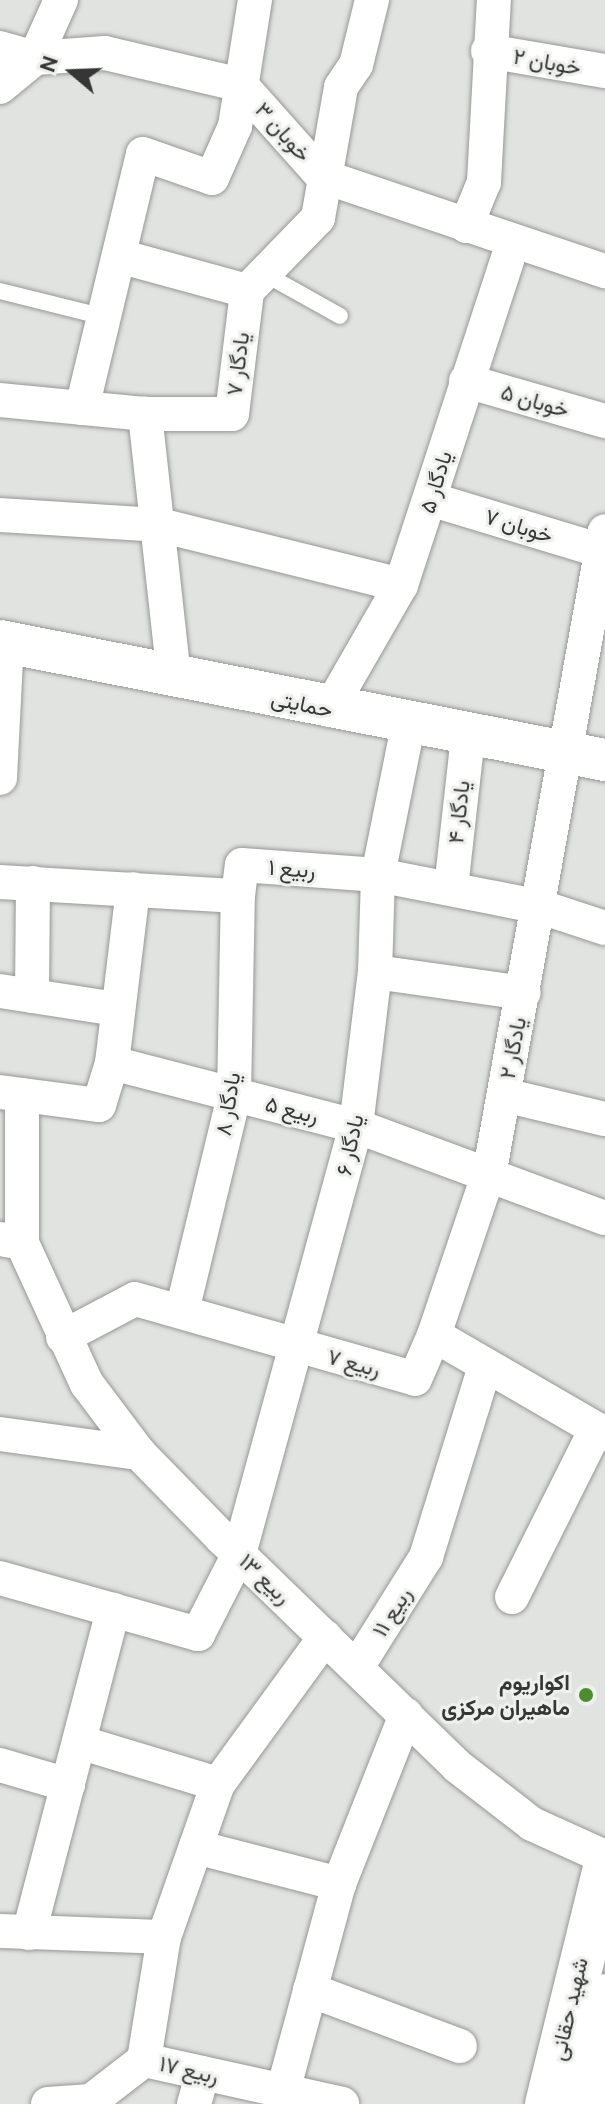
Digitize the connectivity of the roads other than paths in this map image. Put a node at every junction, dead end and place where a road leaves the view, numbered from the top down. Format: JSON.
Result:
{"nodes":[{"id":1,"x":61,"y":0,"type":"edge"},
{"id":2,"x":255,"y":0,"type":"edge"},
{"id":3,"x":372,"y":0,"type":"edge"},
{"id":4,"x":494,"y":0,"type":"edge"},
{"id":5,"x":0,"y":48,"type":"edge"},
{"id":6,"x":488,"y":51,"type":"junction"},
{"id":7,"x":35,"y":58,"type":"junction"},
{"id":8,"x":605,"y":71,"type":"edge"},
{"id":9,"x":241,"y":85,"type":"junction"},
{"id":10,"x":0,"y":87,"type":"edge"},
{"id":11,"x":322,"y":176,"type":"junction"},
{"id":12,"x":466,"y":226,"type":"junction"},
{"id":13,"x":513,"y":242,"type":"junction"},
{"id":14,"x":119,"y":256,"type":"junction"},
{"id":15,"x":605,"y":271,"type":"edge"},
{"id":16,"x":255,"y":282,"type":"junction"},
{"id":17,"x":0,"y":291,"type":"edge"},
{"id":18,"x":340,"y":316,"type":"dead end"},
{"id":19,"x":104,"y":317,"type":"junction"},
{"id":20,"x":466,"y":381,"type":"junction"},
{"id":21,"x":0,"y":400,"type":"edge"},
{"id":22,"x":82,"y":408,"type":"junction"},
{"id":23,"x":145,"y":414,"type":"junction"},
{"id":24,"x":605,"y":421,"type":"edge"},
{"id":25,"x":433,"y":500,"type":"junction"},
{"id":26,"x":0,"y":515,"type":"edge"},
{"id":27,"x":160,"y":525,"type":"junction"},
{"id":28,"x":604,"y":545,"type":"edge"},
{"id":29,"x":401,"y":585,"type":"junction"},
{"id":30,"x":3,"y":641,"type":"edge"},
{"id":31,"x":174,"y":677,"type":"junction"},
{"id":32,"x":329,"y":710,"type":"junction"},
{"id":33,"x":408,"y":726,"type":"junction"},
{"id":34,"x":468,"y":737,"type":"junction"},
{"id":35,"x":587,"y":758,"type":"edge"},
{"id":36,"x":0,"y":778,"type":"edge"},
{"id":37,"x":378,"y":875,"type":"junction"},
{"id":38,"x":16,"y":882,"type":"edge"},
{"id":39,"x":451,"y":888,"type":"junction"},
{"id":40,"x":133,"y":889,"type":"junction"},
{"id":41,"x":238,"y":896,"type":"junction"},
{"id":42,"x":541,"y":907,"type":"junction"},
{"id":43,"x":605,"y":928,"type":"edge"},
{"id":44,"x":375,"y":972,"type":"junction"},
{"id":45,"x":524,"y":993,"type":"junction"},
{"id":46,"x":16,"y":994,"type":"edge"},
{"id":47,"x":116,"y":1009,"type":"junction"},
{"id":48,"x":112,"y":1063,"type":"junction"},
{"id":49,"x":11,"y":1094,"type":"edge"},
{"id":50,"x":504,"y":1095,"type":"junction"},
{"id":51,"x":234,"y":1096,"type":"junction"},
{"id":52,"x":605,"y":1119,"type":"edge"},
{"id":53,"x":356,"y":1126,"type":"junction"},
{"id":54,"x":490,"y":1170,"type":"junction"},
{"id":55,"x":605,"y":1218,"type":"edge"},
{"id":56,"x":11,"y":1241,"type":"edge"},
{"id":57,"x":183,"y":1307,"type":"junction"},
{"id":58,"x":434,"y":1335,"type":"junction"},
{"id":59,"x":63,"y":1337,"type":"junction"},
{"id":60,"x":299,"y":1349,"type":"junction"},
{"id":61,"x":485,"y":1366,"type":"junction"},
{"id":62,"x":600,"y":1433,"type":"edge"},
{"id":63,"x":0,"y":1434,"type":"edge"},
{"id":64,"x":139,"y":1453,"type":"junction"},
{"id":65,"x":239,"y":1554,"type":"junction"},
{"id":66,"x":0,"y":1578,"type":"edge"},
{"id":67,"x":512,"y":1597,"type":"dead end"},
{"id":68,"x":113,"y":1610,"type":"junction"},
{"id":69,"x":325,"y":1637,"type":"junction"},
{"id":70,"x":357,"y":1667,"type":"junction"},
{"id":71,"x":406,"y":1715,"type":"junction"},
{"id":72,"x":79,"y":1742,"type":"junction"},
{"id":73,"x":0,"y":1765,"type":"edge"},
{"id":74,"x":218,"y":1784,"type":"junction"},
{"id":75,"x":68,"y":1785,"type":"junction"},
{"id":76,"x":196,"y":1847,"type":"junction"},
{"id":77,"x":605,"y":1857,"type":"edge"},
{"id":78,"x":605,"y":1868,"type":"edge"},
{"id":79,"x":339,"y":1884,"type":"junction"},
{"id":80,"x":14,"y":1932,"type":"edge"},
{"id":81,"x":164,"y":1937,"type":"junction"},
{"id":82,"x":310,"y":1990,"type":"junction"},
{"id":83,"x":605,"y":1996,"type":"edge"},
{"id":84,"x":460,"y":2046,"type":"dead end"},
{"id":85,"x":144,"y":2060,"type":"junction"},
{"id":86,"x":199,"y":2089,"type":"edge"},
{"id":87,"x":283,"y":2091,"type":"junction"},
{"id":88,"x":48,"y":2104,"type":"edge"},
{"id":89,"x":342,"y":2104,"type":"edge"},
{"id":90,"x":547,"y":2104,"type":"edge"},
{"id":91,"x":583,"y":2104,"type":"edge"}],
"edges":[{"from":1,"to":7,"type":"street"},
{"from":2,"to":9,"type":"street"},
{"from":3,"to":11,"type":"street"},
{"from":4,"to":6,"type":"street"},
{"from":5,"to":7,"type":"street","name":"خوبان ۳"},
{"from":6,"to":8,"type":"street","name":"خوبان ۲"},
{"from":6,"to":12,"type":"street"},
{"from":7,"to":9,"type":"street","name":"خوبان ۳"},
{"from":7,"to":10,"type":"street"},
{"from":9,"to":11,"type":"street","name":"خوبان ۳"},
{"from":9,"to":14,"type":"street"},
{"from":11,"to":12,"type":"street","name":"خوبان ۳"},
{"from":11,"to":16,"type":"street"},
{"from":12,"to":13,"type":"street","name":"خوبان ۳"},
{"from":13,"to":15,"type":"street","name":"خوبان ۳"},
{"from":13,"to":20,"type":"street","name":"یادگار ۵"},
{"from":14,"to":16,"type":"street"},
{"from":14,"to":19,"type":"street"},
{"from":16,"to":18,"type":"lane"},
{"from":16,"to":23,"type":"street","name":"یادگار ۷"},
{"from":17,"to":19,"type":"lane"},
{"from":19,"to":22,"type":"street"},
{"from":20,"to":24,"type":"street","name":"خوبان ۵"},
{"from":20,"to":25,"type":"street","name":"یادگار ۵"},
{"from":21,"to":22,"type":"street"},
{"from":22,"to":23,"type":"street"},
{"from":23,"to":27,"type":"street"},
{"from":25,"to":28,"type":"street","name":"خوبان ۷"},
{"from":25,"to":29,"type":"street","name":"یادگار ۵"},
{"from":26,"to":27,"type":"street"},
{"from":27,"to":29,"type":"street"},
{"from":27,"to":31,"type":"street"},
{"from":28,"to":35,"type":"street","name":"یادگار ۲"},
{"from":29,"to":32,"type":"street","name":"یادگار ۵"},
{"from":30,"to":31,"type":"street","name":"حمایتی"},
{"from":30,"to":36,"type":"street"},
{"from":31,"to":32,"type":"street","name":"حمایتی"},
{"from":32,"to":33,"type":"street","name":"حمایتی"},
{"from":33,"to":34,"type":"street","name":"حمایتی"},
{"from":33,"to":37,"type":"street","name":"یادگار ۶"},
{"from":34,"to":35,"type":"street","name":"حمایتی"},
{"from":34,"to":39,"type":"street","name":"یادگار ۴"},
{"from":35,"to":42,"type":"street","name":"یادگار ۲"},
{"from":37,"to":39,"type":"street","name":"ربیع ۱"},
{"from":37,"to":41,"type":"street","name":"ربیع ۱"},
{"from":37,"to":44,"type":"street","name":"یادگار ۶"},
{"from":38,"to":40,"type":"street"},
{"from":38,"to":46,"type":"street"},
{"from":39,"to":42,"type":"street","name":"ربیع ۱"},
{"from":40,"to":41,"type":"street"},
{"from":40,"to":47,"type":"street"},
{"from":41,"to":51,"type":"street","name":"یادگار ۸"},
{"from":42,"to":43,"type":"street","name":"ربیع ۱"},
{"from":42,"to":45,"type":"street","name":"یادگار ۲"},
{"from":44,"to":45,"type":"street"},
{"from":44,"to":53,"type":"street","name":"یادگار ۶"},
{"from":45,"to":50,"type":"street","name":"یادگار ۲"},
{"from":46,"to":47,"type":"street"},
{"from":47,"to":48,"type":"street"},
{"from":48,"to":49,"type":"street"},
{"from":48,"to":51,"type":"street","name":"ربیع ۵"},
{"from":49,"to":56,"type":"street"},
{"from":50,"to":52,"type":"street"},
{"from":50,"to":54,"type":"street","name":"یادگار ۲"},
{"from":51,"to":53,"type":"street","name":"ربیع ۵"},
{"from":51,"to":57,"type":"street","name":"یادگار ۸"},
{"from":53,"to":54,"type":"street","name":"ربیع ۵"},
{"from":53,"to":60,"type":"street","name":"یادگار ۶"},
{"from":54,"to":55,"type":"street","name":"ربیع ۵"},
{"from":54,"to":58,"type":"street","name":"یادگار ۲"},
{"from":56,"to":59,"type":"street","name":"ربیع ۱۳"},
{"from":57,"to":59,"type":"street","name":"ربیع ۷"},
{"from":57,"to":60,"type":"street","name":"ربیع ۷"},
{"from":58,"to":60,"type":"street","name":"ربیع ۷"},
{"from":58,"to":61,"type":"street"},
{"from":59,"to":64,"type":"street","name":"ربیع ۱۳"},
{"from":60,"to":65,"type":"street","name":"یادگار ۶"},
{"from":61,"to":62,"type":"street"},
{"from":61,"to":70,"type":"street","name":"ربیع ۱۱"},
{"from":62,"to":67,"type":"street"},
{"from":63,"to":64,"type":"street"},
{"from":64,"to":65,"type":"street","name":"ربیع ۱۳"},
{"from":65,"to":68,"type":"street","name":"یادگار ۶"},
{"from":65,"to":69,"type":"street","name":"ربیع ۱۳"},
{"from":66,"to":68,"type":"street"},
{"from":68,"to":72,"type":"street"},
{"from":69,"to":70,"type":"street","name":"ربیع ۱۳"},
{"from":69,"to":74,"type":"street"},
{"from":70,"to":71,"type":"street","name":"ربیع ۱۳"},
{"from":71,"to":77,"type":"street","name":"ربیع ۱۳"},
{"from":71,"to":79,"type":"street"},
{"from":72,"to":74,"type":"street"},
{"from":72,"to":75,"type":"street"},
{"from":73,"to":75,"type":"street"},
{"from":74,"to":76,"type":"street"},
{"from":75,"to":80,"type":"street"},
{"from":76,"to":79,"type":"street"},
{"from":76,"to":81,"type":"street"},
{"from":78,"to":90,"type":"main road","name":"شهید حقانی"},
{"from":79,"to":82,"type":"street"},
{"from":80,"to":81,"type":"street"},
{"from":81,"to":85,"type":"street"},
{"from":82,"to":84,"type":"street"},
{"from":82,"to":87,"type":"street"},
{"from":83,"to":91,"type":"main road"},
{"from":85,"to":86,"type":"street","name":"ربیع ۱۷"},
{"from":85,"to":88,"type":"street","name":"ربیع ۱۷"},
{"from":86,"to":87,"type":"street","name":"ربیع ۱۷"},
{"from":87,"to":89,"type":"street","name":"ربیع ۱۷"}]}
